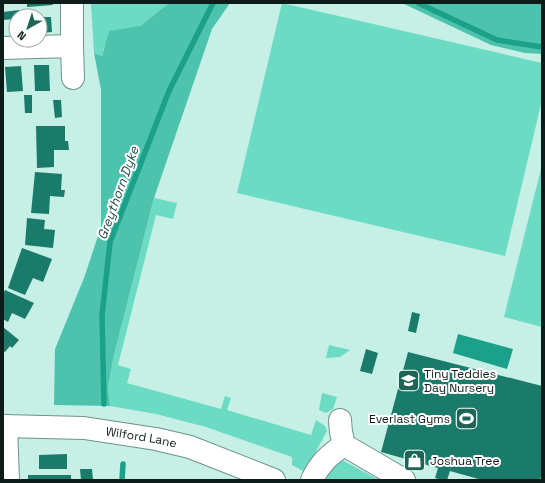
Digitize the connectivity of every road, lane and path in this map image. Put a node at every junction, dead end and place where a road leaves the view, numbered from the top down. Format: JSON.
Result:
{"nodes":[{"id":1,"x":72,"y":3,"type":"edge"},
{"id":2,"x":72,"y":46,"type":"junction"},
{"id":3,"x":3,"y":48,"type":"edge"},
{"id":4,"x":73,"y":78,"type":"dead end"},
{"id":5,"x":340,"y":420,"type":"dead end"},
{"id":6,"x":4,"y":426,"type":"edge"},
{"id":7,"x":344,"y":445,"type":"junction"},
{"id":8,"x":8,"y":480,"type":"edge"},
{"id":9,"x":274,"y":480,"type":"edge"},
{"id":10,"x":312,"y":480,"type":"edge"},
{"id":11,"x":404,"y":480,"type":"edge"}],
"edges":[{"from":1,"to":2,"type":"main road"},
{"from":2,"to":3,"type":"main road"},
{"from":2,"to":4,"type":"main road"},
{"from":5,"to":7,"type":"main road"},
{"from":6,"to":8,"type":"main road"},
{"from":6,"to":9,"type":"main road","name":"Wilford Lane"},
{"from":7,"to":10,"type":"main road"},
{"from":7,"to":11,"type":"main road"}]}
